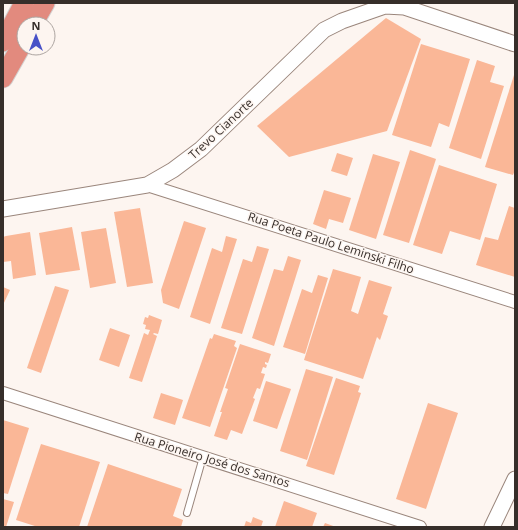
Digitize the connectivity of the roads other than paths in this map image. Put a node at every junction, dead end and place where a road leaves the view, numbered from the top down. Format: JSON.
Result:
{"nodes":[{"id":1,"x":24,"y":3,"type":"edge"},
{"id":2,"x":45,"y":3,"type":"edge"},
{"id":3,"x":389,"y":5,"type":"edge"},
{"id":4,"x":38,"y":16,"type":"edge"},
{"id":5,"x":3,"y":42,"type":"edge"},
{"id":6,"x":515,"y":44,"type":"edge"},
{"id":7,"x":16,"y":55,"type":"edge"},
{"id":8,"x":3,"y":78,"type":"edge"},
{"id":9,"x":147,"y":185,"type":"junction"},
{"id":10,"x":3,"y":208,"type":"edge"},
{"id":11,"x":515,"y":302,"type":"edge"},
{"id":12,"x":3,"y":393,"type":"edge"},
{"id":13,"x":203,"y":457,"type":"junction"},
{"id":14,"x":515,"y":479,"type":"edge"},
{"id":15,"x":187,"y":513,"type":"dead end"},
{"id":16,"x":420,"y":527,"type":"edge"},
{"id":17,"x":492,"y":527,"type":"edge"}],
"edges":[{"from":1,"to":5,"type":"highway"},
{"from":2,"to":4,"type":"highway"},
{"from":3,"to":6,"type":"street"},
{"from":3,"to":9,"type":"street","name":"Trevo Cianorte"},
{"from":7,"to":8,"type":"highway"},
{"from":9,"to":10,"type":"street","name":"Trevo Cianorte"},
{"from":9,"to":11,"type":"street","name":"Rua Poeta Paulo Leminski Filho"},
{"from":12,"to":13,"type":"street","name":"Rua Pioneiro José dos Santos"},
{"from":13,"to":15,"type":"lane"},
{"from":13,"to":16,"type":"street","name":"Rua Pioneiro José dos Santos"},
{"from":14,"to":17,"type":"street"}]}
